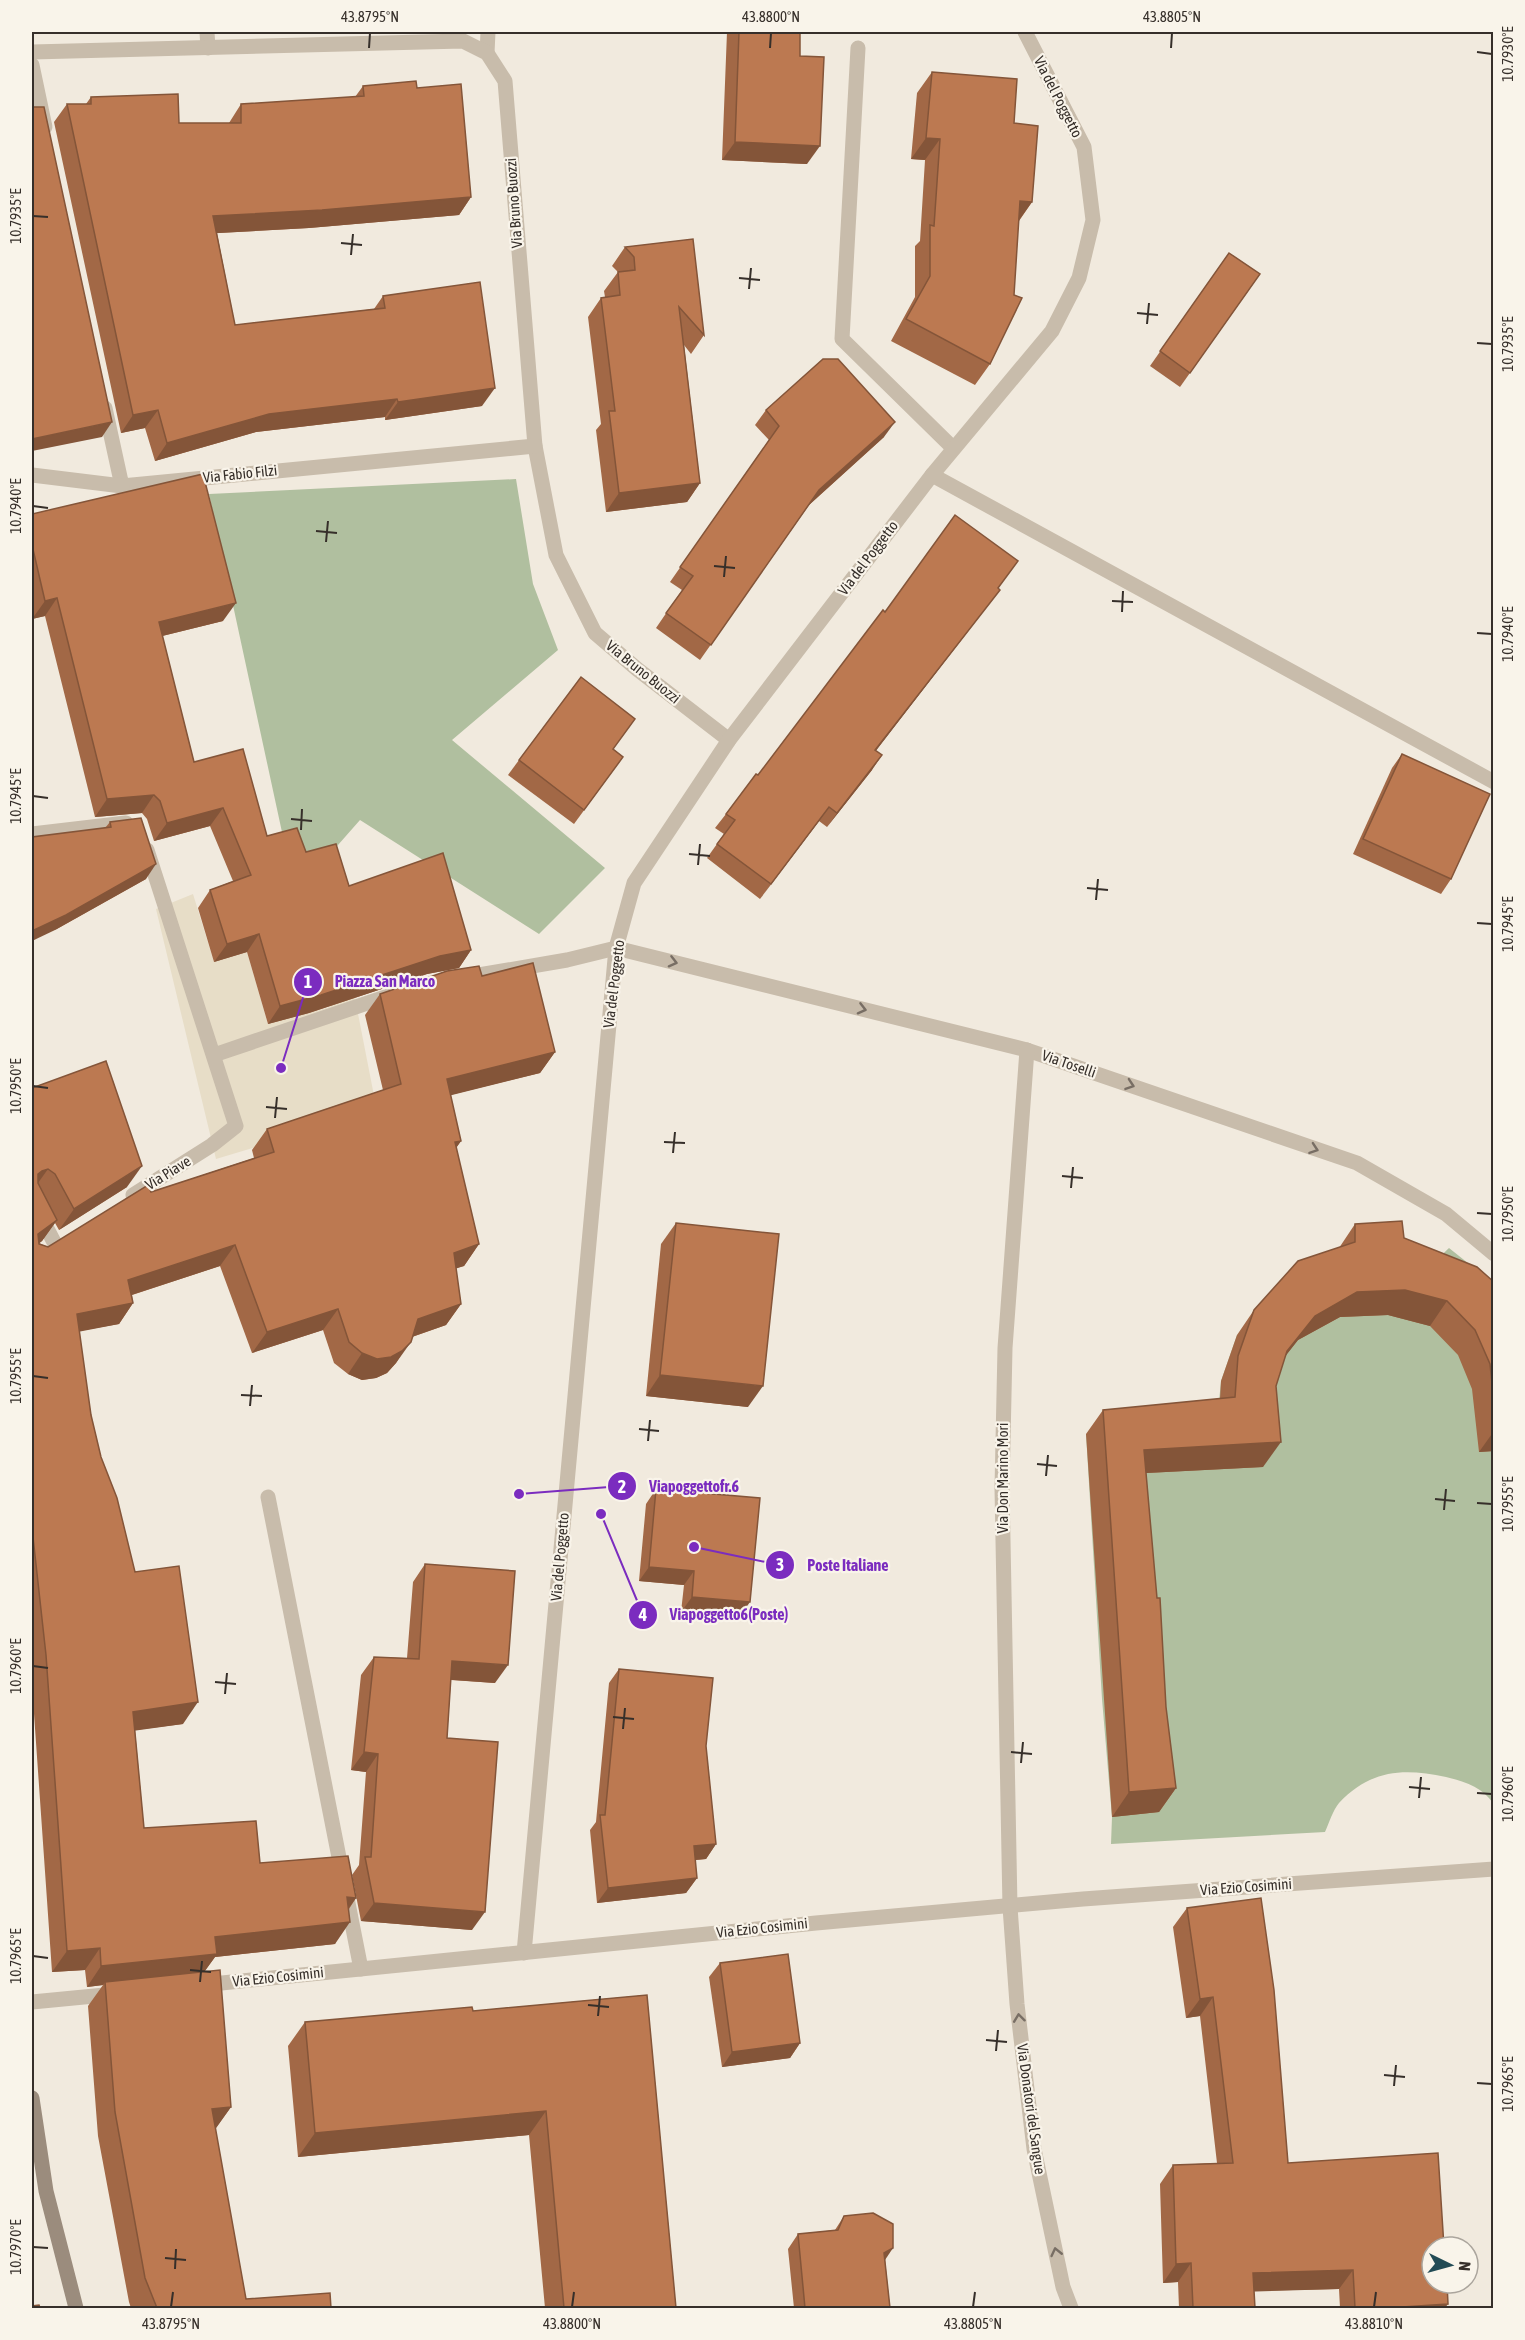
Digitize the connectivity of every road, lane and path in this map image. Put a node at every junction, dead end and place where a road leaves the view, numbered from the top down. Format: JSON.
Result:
{"nodes":[{"id":1,"x":207,"y":32,"type":"edge"},
{"id":2,"x":488,"y":32,"type":"edge"},
{"id":3,"x":1025,"y":32,"type":"edge"},
{"id":4,"x":208,"y":48,"type":"junction"},
{"id":5,"x":858,"y":48,"type":"dead end"},
{"id":6,"x":32,"y":52,"type":"edge"},
{"id":7,"x":487,"y":53,"type":"junction"},
{"id":8,"x":32,"y":65,"type":"edge"},
{"id":9,"x":49,"y":147,"type":"edge"},
{"id":10,"x":102,"y":392,"type":"edge"},
{"id":11,"x":535,"y":446,"type":"junction"},
{"id":12,"x":953,"y":447,"type":"junction"},
{"id":13,"x":32,"y":475,"type":"edge"},
{"id":14,"x":932,"y":475,"type":"junction"},
{"id":15,"x":122,"y":486,"type":"junction"},
{"id":16,"x":729,"y":740,"type":"junction"},
{"id":17,"x":1494,"y":782,"type":"edge"},
{"id":18,"x":32,"y":834,"type":"edge"},
{"id":19,"x":616,"y":948,"type":"junction"},
{"id":20,"x":441,"y":981,"type":"edge"},
{"id":21,"x":403,"y":992,"type":"edge"},
{"id":22,"x":1027,"y":1050,"type":"junction"},
{"id":23,"x":214,"y":1054,"type":"junction"},
{"id":24,"x":32,"y":1200,"type":"edge"},
{"id":25,"x":124,"y":1201,"type":"edge"},
{"id":26,"x":39,"y":1254,"type":"edge"},
{"id":27,"x":1494,"y":1254,"type":"edge"},
{"id":28,"x":268,"y":1497,"type":"dead end"},
{"id":29,"x":1494,"y":1869,"type":"edge"},
{"id":30,"x":1010,"y":1907,"type":"junction"},
{"id":31,"x":524,"y":1953,"type":"junction"},
{"id":32,"x":361,"y":1969,"type":"junction"},
{"id":33,"x":184,"y":1987,"type":"edge"},
{"id":34,"x":125,"y":1993,"type":"edge"},
{"id":35,"x":32,"y":2002,"type":"edge"},
{"id":36,"x":32,"y":2098,"type":"edge"},
{"id":37,"x":76,"y":2308,"type":"edge"},
{"id":38,"x":1071,"y":2308,"type":"edge"}],
"edges":[{"from":1,"to":4,"type":"street"},
{"from":2,"to":7,"type":"street"},
{"from":3,"to":12,"type":"street","name":"Via del Poggetto"},
{"from":4,"to":6,"type":"street"},
{"from":4,"to":7,"type":"street"},
{"from":5,"to":12,"type":"street"},
{"from":7,"to":11,"type":"street","name":"Via Bruno Buozzi"},
{"from":8,"to":9,"type":"street"},
{"from":10,"to":15,"type":"street"},
{"from":11,"to":15,"type":"street","name":"Via Fabio Filzi"},
{"from":11,"to":16,"type":"street","name":"Via Bruno Buozzi"},
{"from":12,"to":14,"type":"street","name":"Via del Poggetto"},
{"from":13,"to":15,"type":"street","name":"Via Fabio Filzi"},
{"from":14,"to":16,"type":"street","name":"Via del Poggetto"},
{"from":14,"to":17,"type":"street"},
{"from":16,"to":19,"type":"street","name":"Via del Poggetto"},
{"from":18,"to":23,"type":"street"},
{"from":19,"to":20,"type":"street"},
{"from":19,"to":22,"type":"street","name":"Via Toselli","one_way":true},
{"from":19,"to":31,"type":"street","name":"Via del Poggetto"},
{"from":21,"to":23,"type":"street"},
{"from":22,"to":27,"type":"street","name":"Via Toselli","one_way":true},
{"from":22,"to":30,"type":"street","name":"Via Don Marino Mori"},
{"from":23,"to":25,"type":"street","name":"Via Piave"},
{"from":24,"to":26,"type":"street"},
{"from":28,"to":32,"type":"street"},
{"from":29,"to":30,"type":"street","name":"Via Ezio Cosimini"},
{"from":30,"to":31,"type":"street","name":"Via Ezio Cosimini"},
{"from":38,"to":30,"type":"street","name":"Via Donatori del Sangue","one_way":true},
{"from":31,"to":32,"type":"street","name":"Via Ezio Cosimini"},
{"from":32,"to":33,"type":"street","name":"Via Ezio Cosimini"},
{"from":34,"to":35,"type":"street"},
{"from":36,"to":37,"type":"main road"}]}
